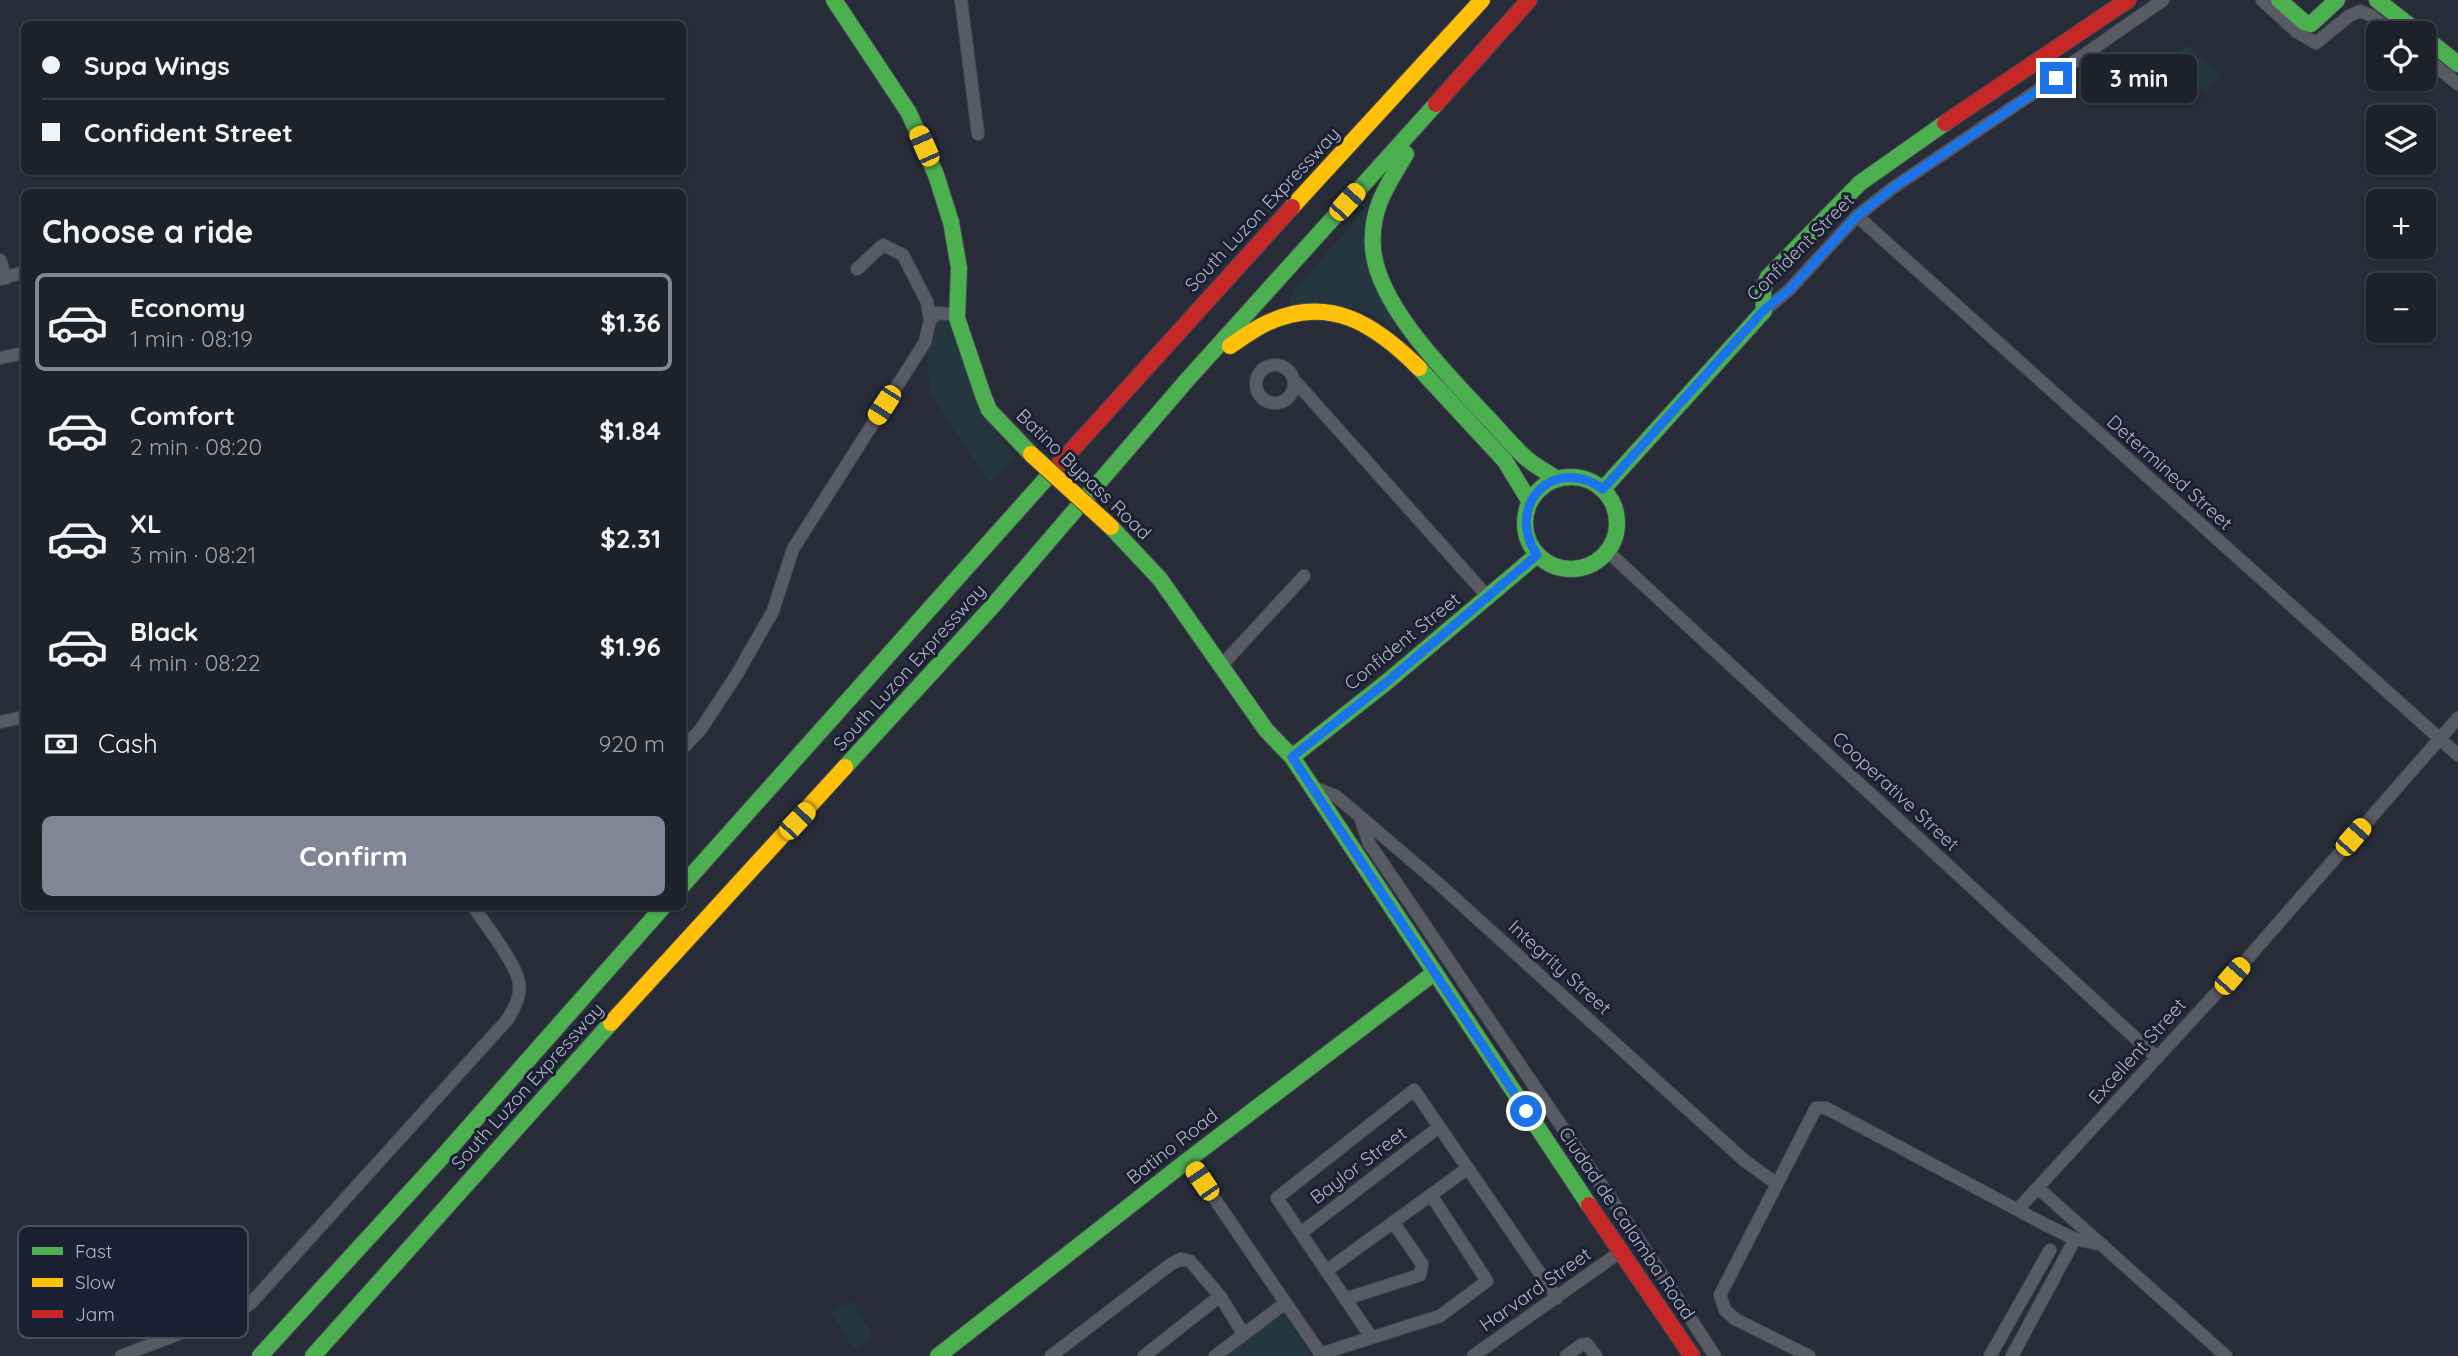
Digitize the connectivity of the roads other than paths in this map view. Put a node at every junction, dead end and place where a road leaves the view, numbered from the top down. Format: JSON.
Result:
{"nodes":[{"id":1,"x":834,"y":0,"type":"edge"},
{"id":2,"x":961,"y":0,"type":"edge"},
{"id":3,"x":1482,"y":0,"type":"edge"},
{"id":4,"x":1529,"y":0,"type":"edge"},
{"id":5,"x":2128,"y":0,"type":"edge"},
{"id":6,"x":2163,"y":0,"type":"edge"},
{"id":7,"x":2262,"y":0,"type":"edge"},
{"id":8,"x":2279,"y":0,"type":"edge"},
{"id":9,"x":2337,"y":0,"type":"edge"},
{"id":10,"x":2377,"y":0,"type":"edge"},
{"id":11,"x":2378,"y":21,"type":"edge"},
{"id":12,"x":2404,"y":21,"type":"edge"},
{"id":13,"x":2436,"y":47,"type":"edge"},
{"id":14,"x":2458,"y":64,"type":"edge"},
{"id":15,"x":2436,"y":67,"type":"edge"},
{"id":16,"x":2458,"y":84,"type":"edge"},
{"id":17,"x":1427,"y":113,"type":"junction"},
{"id":18,"x":978,"y":134,"type":"dead end"},
{"id":19,"x":1857,"y":216,"type":"junction"},
{"id":20,"x":0,"y":260,"type":"edge"},
{"id":21,"x":857,"y":269,"type":"dead end"},
{"id":22,"x":21,"y":273,"type":"edge"},
{"id":23,"x":3,"y":279,"type":"edge"},
{"id":24,"x":1764,"y":310,"type":"junction"},
{"id":25,"x":957,"y":318,"type":"junction"},
{"id":26,"x":930,"y":320,"type":"junction"},
{"id":27,"x":21,"y":354,"type":"edge"},
{"id":28,"x":0,"y":358,"type":"edge"},
{"id":29,"x":1187,"y":380,"type":"junction"},
{"id":30,"x":1294,"y":380,"type":"dead end"},
{"id":31,"x":1557,"y":479,"type":"junction"},
{"id":32,"x":1603,"y":489,"type":"junction"},
{"id":33,"x":1530,"y":502,"type":"junction"},
{"id":34,"x":1608,"y":552,"type":"junction"},
{"id":35,"x":1537,"y":555,"type":"junction"},
{"id":36,"x":1304,"y":576,"type":"dead end"},
{"id":37,"x":1488,"y":597,"type":"junction"},
{"id":38,"x":1221,"y":666,"type":"junction"},
{"id":39,"x":21,"y":718,"type":"edge"},
{"id":40,"x":2458,"y":718,"type":"edge"},
{"id":41,"x":0,"y":722,"type":"edge"},
{"id":42,"x":2440,"y":739,"type":"junction"},
{"id":43,"x":686,"y":746,"type":"edge"},
{"id":44,"x":2458,"y":755,"type":"edge"},
{"id":45,"x":1292,"y":757,"type":"junction"},
{"id":46,"x":1311,"y":787,"type":"junction"},
{"id":47,"x":1360,"y":817,"type":"junction"},
{"id":48,"x":686,"y":882,"type":"edge"},
{"id":49,"x":476,"y":910,"type":"edge"},
{"id":50,"x":660,"y":910,"type":"edge"},
{"id":51,"x":1434,"y":973,"type":"junction"},
{"id":52,"x":2157,"y":1058,"type":"junction"},
{"id":53,"x":1439,"y":1127,"type":"junction"},
{"id":54,"x":1188,"y":1160,"type":"junction"},
{"id":55,"x":1468,"y":1168,"type":"junction"},
{"id":56,"x":1777,"y":1184,"type":"junction"},
{"id":57,"x":2038,"y":1188,"type":"junction"},
{"id":58,"x":1431,"y":1195,"type":"junction"},
{"id":59,"x":2018,"y":1209,"type":"junction"},
{"id":60,"x":1393,"y":1223,"type":"junction"},
{"id":61,"x":1300,"y":1233,"type":"junction"},
{"id":62,"x":2075,"y":1239,"type":"junction"},
{"id":63,"x":2103,"y":1245,"type":"junction"},
{"id":64,"x":2050,"y":1250,"type":"dead end"},
{"id":65,"x":1620,"y":1252,"type":"junction"},
{"id":66,"x":1326,"y":1271,"type":"junction"},
{"id":67,"x":1220,"y":1296,"type":"junction"},
{"id":68,"x":1557,"y":1298,"type":"junction"},
{"id":69,"x":1345,"y":1299,"type":"junction"},
{"id":70,"x":1284,"y":1304,"type":"junction"},
{"id":71,"x":248,"y":1305,"type":"edge"},
{"id":72,"x":1243,"y":1333,"type":"junction"},
{"id":73,"x":1371,"y":1337,"type":"junction"},
{"id":74,"x":168,"y":1338,"type":"edge"},
{"id":75,"x":1321,"y":1355,"type":"edge"},
{"id":76,"x":121,"y":1356,"type":"edge"},
{"id":77,"x":260,"y":1356,"type":"edge"},
{"id":78,"x":313,"y":1356,"type":"edge"},
{"id":79,"x":939,"y":1356,"type":"edge"},
{"id":80,"x":1051,"y":1356,"type":"edge"},
{"id":81,"x":1144,"y":1356,"type":"edge"},
{"id":82,"x":1215,"y":1356,"type":"edge"},
{"id":83,"x":1473,"y":1356,"type":"edge"},
{"id":84,"x":1566,"y":1356,"type":"edge"},
{"id":85,"x":1596,"y":1356,"type":"edge"},
{"id":86,"x":1692,"y":1356,"type":"edge"},
{"id":87,"x":1716,"y":1356,"type":"edge"},
{"id":88,"x":1809,"y":1356,"type":"edge"},
{"id":89,"x":1990,"y":1356,"type":"edge"},
{"id":90,"x":2012,"y":1356,"type":"edge"},
{"id":91,"x":2226,"y":1356,"type":"edge"}],
"edges":[{"from":1,"to":25,"type":"main road","name":"Batino Bypass Road"},
{"from":2,"to":18,"type":"street"},
{"from":3,"to":48,"type":"main road","name":"South Luzon Expressway"},
{"from":4,"to":17,"type":"main road","name":"South Luzon Expressway"},
{"from":5,"to":24,"type":"main road"},
{"from":6,"to":19,"type":"street","name":"Confident Street"},
{"from":7,"to":11,"type":"street"},
{"from":8,"to":9,"type":"main road"},
{"from":10,"to":12,"type":"main road"},
{"from":13,"to":14,"type":"main road"},
{"from":15,"to":16,"type":"street"},
{"from":17,"to":29,"type":"main road","name":"South Luzon Expressway"},
{"from":17,"to":31,"type":"main road"},
{"from":19,"to":24,"type":"street","name":"Confident Street"},
{"from":19,"to":42,"type":"street","name":"Determined Street"},
{"from":20,"to":23,"type":"street"},
{"from":21,"to":26,"type":"street"},
{"from":22,"to":23,"type":"street"},
{"from":24,"to":32,"type":"main road","name":"Confident Street"},
{"from":25,"to":26,"type":"street"},
{"from":25,"to":38,"type":"main road","name":"Batino Bypass Road","bridge":true},
{"from":26,"to":43,"type":"street"},
{"from":27,"to":28,"type":"street"},
{"from":29,"to":33,"type":"main road"},
{"from":29,"to":78,"type":"main road","name":"South Luzon Expressway"},
{"from":30,"to":37,"type":"street"},
{"from":31,"to":32,"type":"main road"},
{"from":31,"to":33,"type":"main road"},
{"from":32,"to":34,"type":"main road"},
{"from":33,"to":35,"type":"main road"},
{"from":34,"to":35,"type":"main road"},
{"from":34,"to":52,"type":"street","name":"Cooperative Street"},
{"from":35,"to":37,"type":"main road","name":"Confident Street"},
{"from":36,"to":38,"type":"street"},
{"from":37,"to":45,"type":"main road","name":"Confident Street"},
{"from":38,"to":45,"type":"main road","name":"Batino Bypass Road"},
{"from":39,"to":41,"type":"street"},
{"from":40,"to":42,"type":"street","name":"Excellent Street"},
{"from":42,"to":44,"type":"street","name":"Determined Street"},
{"from":42,"to":52,"type":"street","name":"Excellent Street"},
{"from":45,"to":46,"type":"main road","name":"Batino Bypass Road"},
{"from":46,"to":47,"type":"street","name":"Integrity Street"},
{"from":46,"to":51,"type":"main road","name":"Ciudad de Calamba Road"},
{"from":47,"to":56,"type":"street","name":"Integrity Street"},
{"from":47,"to":87,"type":"street"},
{"from":49,"to":71,"type":"street"},
{"from":50,"to":77,"type":"main road","name":"South Luzon Expressway"},
{"from":51,"to":54,"type":"main road","name":"Batino Road"},
{"from":51,"to":65,"type":"main road","name":"Ciudad de Calamba Road"},
{"from":52,"to":57,"type":"street","name":"Excellent Street"},
{"from":53,"to":55,"type":"street"},
{"from":53,"to":61,"type":"street","name":"Baylor Street"},
{"from":53,"to":61,"type":"street"},
{"from":54,"to":70,"type":"street"},
{"from":54,"to":79,"type":"main road","name":"Batino Road"},
{"from":55,"to":58,"type":"street"},
{"from":55,"to":68,"type":"street"},
{"from":56,"to":59,"type":"street"},
{"from":56,"to":88,"type":"street"},
{"from":57,"to":59,"type":"street","name":"Excellent Street"},
{"from":57,"to":63,"type":"street"},
{"from":58,"to":60,"type":"street"},
{"from":58,"to":73,"type":"street"},
{"from":59,"to":62,"type":"street"},
{"from":60,"to":66,"type":"street"},
{"from":60,"to":69,"type":"street"},
{"from":61,"to":66,"type":"street"},
{"from":62,"to":63,"type":"street"},
{"from":62,"to":90,"type":"street"},
{"from":63,"to":91,"type":"street"},
{"from":64,"to":89,"type":"street"},
{"from":65,"to":68,"type":"street","name":"Harvard Street"},
{"from":65,"to":86,"type":"main road","name":"Ciudad de Calamba Road"},
{"from":66,"to":69,"type":"street"},
{"from":67,"to":72,"type":"street"},
{"from":67,"to":80,"type":"street"},
{"from":67,"to":81,"type":"street"},
{"from":68,"to":83,"type":"street","name":"Harvard Street"},
{"from":69,"to":73,"type":"street"},
{"from":70,"to":72,"type":"street"},
{"from":70,"to":75,"type":"street"},
{"from":72,"to":82,"type":"street"},
{"from":73,"to":75,"type":"street"},
{"from":74,"to":76,"type":"street"},
{"from":84,"to":85,"type":"street"}]}
